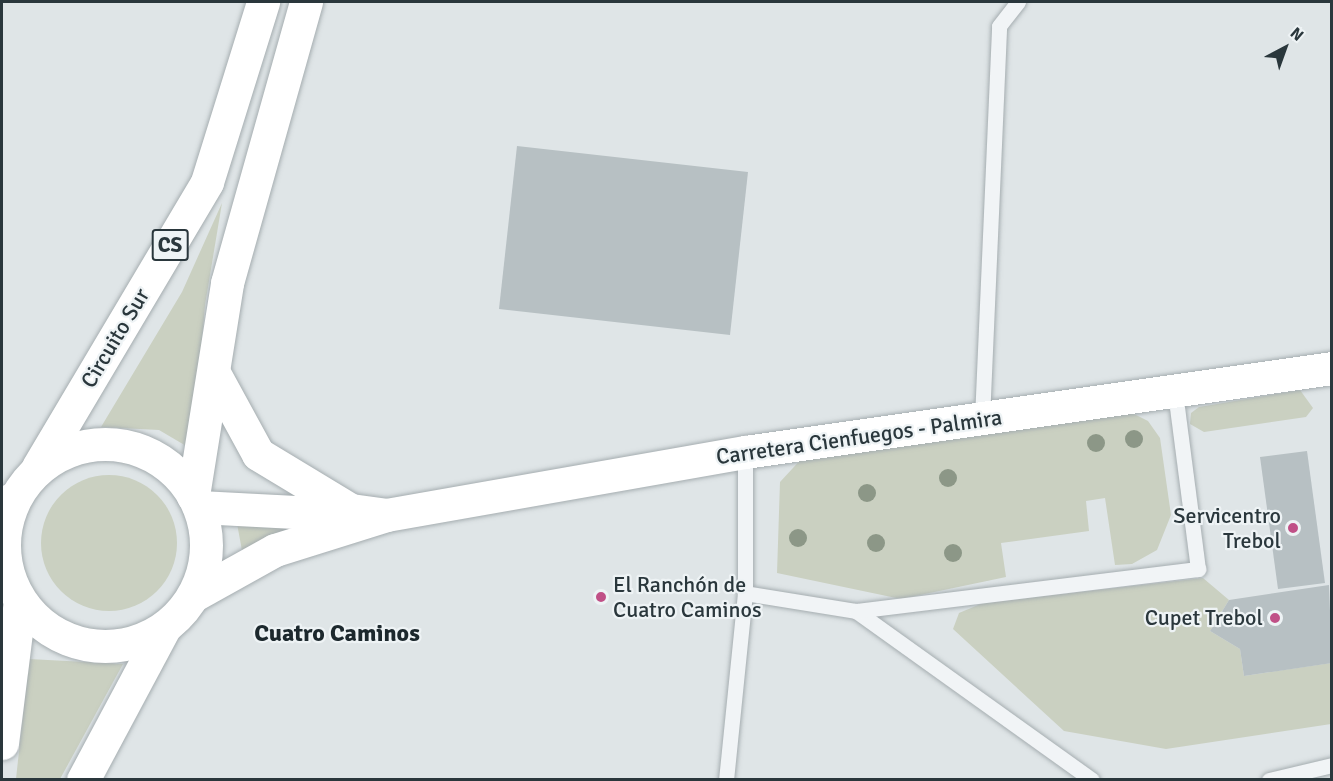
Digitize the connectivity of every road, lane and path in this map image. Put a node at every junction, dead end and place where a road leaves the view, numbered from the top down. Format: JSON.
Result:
{"nodes":[{"id":1,"x":263,"y":2,"type":"edge"},
{"id":2,"x":306,"y":2,"type":"edge"},
{"id":3,"x":1018,"y":2,"type":"edge"},
{"id":4,"x":1332,"y":368,"type":"edge"},
{"id":5,"x":215,"y":375,"type":"junction"},
{"id":6,"x":1175,"y":392,"type":"junction"},
{"id":7,"x":982,"y":419,"type":"junction"},
{"id":8,"x":745,"y":452,"type":"junction"},
{"id":9,"x":36,"y":470,"type":"junction"},
{"id":10,"x":8,"y":501,"type":"edge"},
{"id":11,"x":196,"y":501,"type":"junction"},
{"id":12,"x":387,"y":515,"type":"junction"},
{"id":13,"x":10,"y":589,"type":"edge"},
{"id":14,"x":745,"y":593,"type":"junction"},
{"id":15,"x":194,"y":595,"type":"junction"},
{"id":16,"x":856,"y":611,"type":"junction"},
{"id":17,"x":164,"y":628,"type":"junction"},
{"id":18,"x":2,"y":737,"type":"edge"},
{"id":19,"x":1332,"y":765,"type":"edge"},
{"id":20,"x":83,"y":780,"type":"edge"},
{"id":21,"x":726,"y":780,"type":"edge"},
{"id":22,"x":1092,"y":780,"type":"edge"},
{"id":23,"x":1269,"y":780,"type":"edge"}],
"edges":[{"from":1,"to":9,"type":"main road","name":"Circuito Sur","number":"CS"},
{"from":2,"to":5,"type":"main road","number":"CS"},
{"from":3,"to":7,"type":"lane"},
{"from":4,"to":6,"type":"main road","name":"Carretera Cienfuegos - Palmira"},
{"from":5,"to":11,"type":"main road","number":"CS"},
{"from":5,"to":12,"type":"main road"},
{"from":6,"to":7,"type":"main road","name":"Carretera Cienfuegos - Palmira"},
{"from":6,"to":16,"type":"lane"},
{"from":7,"to":8,"type":"main road","name":"Carretera Cienfuegos - Palmira"},
{"from":8,"to":12,"type":"main road","name":"Carretera Cienfuegos - Palmira"},
{"from":8,"to":14,"type":"lane"},
{"from":9,"to":10,"type":"main road","number":"CS"},
{"from":9,"to":11,"type":"main road","number":"CS"},
{"from":10,"to":13,"type":"main road","number":"CS"},
{"from":11,"to":12,"type":"main road","name":"Carretera Cienfuegos - Palmira"},
{"from":11,"to":15,"type":"main road","number":"CS"},
{"from":12,"to":15,"type":"main road","name":"Carretera Cienfuegos - Palmira"},
{"from":13,"to":17,"type":"main road","number":"CS"},
{"from":13,"to":18,"type":"main road","number":"CS"},
{"from":14,"to":16,"type":"lane"},
{"from":14,"to":21,"type":"lane"},
{"from":15,"to":17,"type":"main road","number":"CS"},
{"from":16,"to":22,"type":"lane"},
{"from":17,"to":20,"type":"main road","number":"CS"},
{"from":19,"to":23,"type":"lane"}]}
